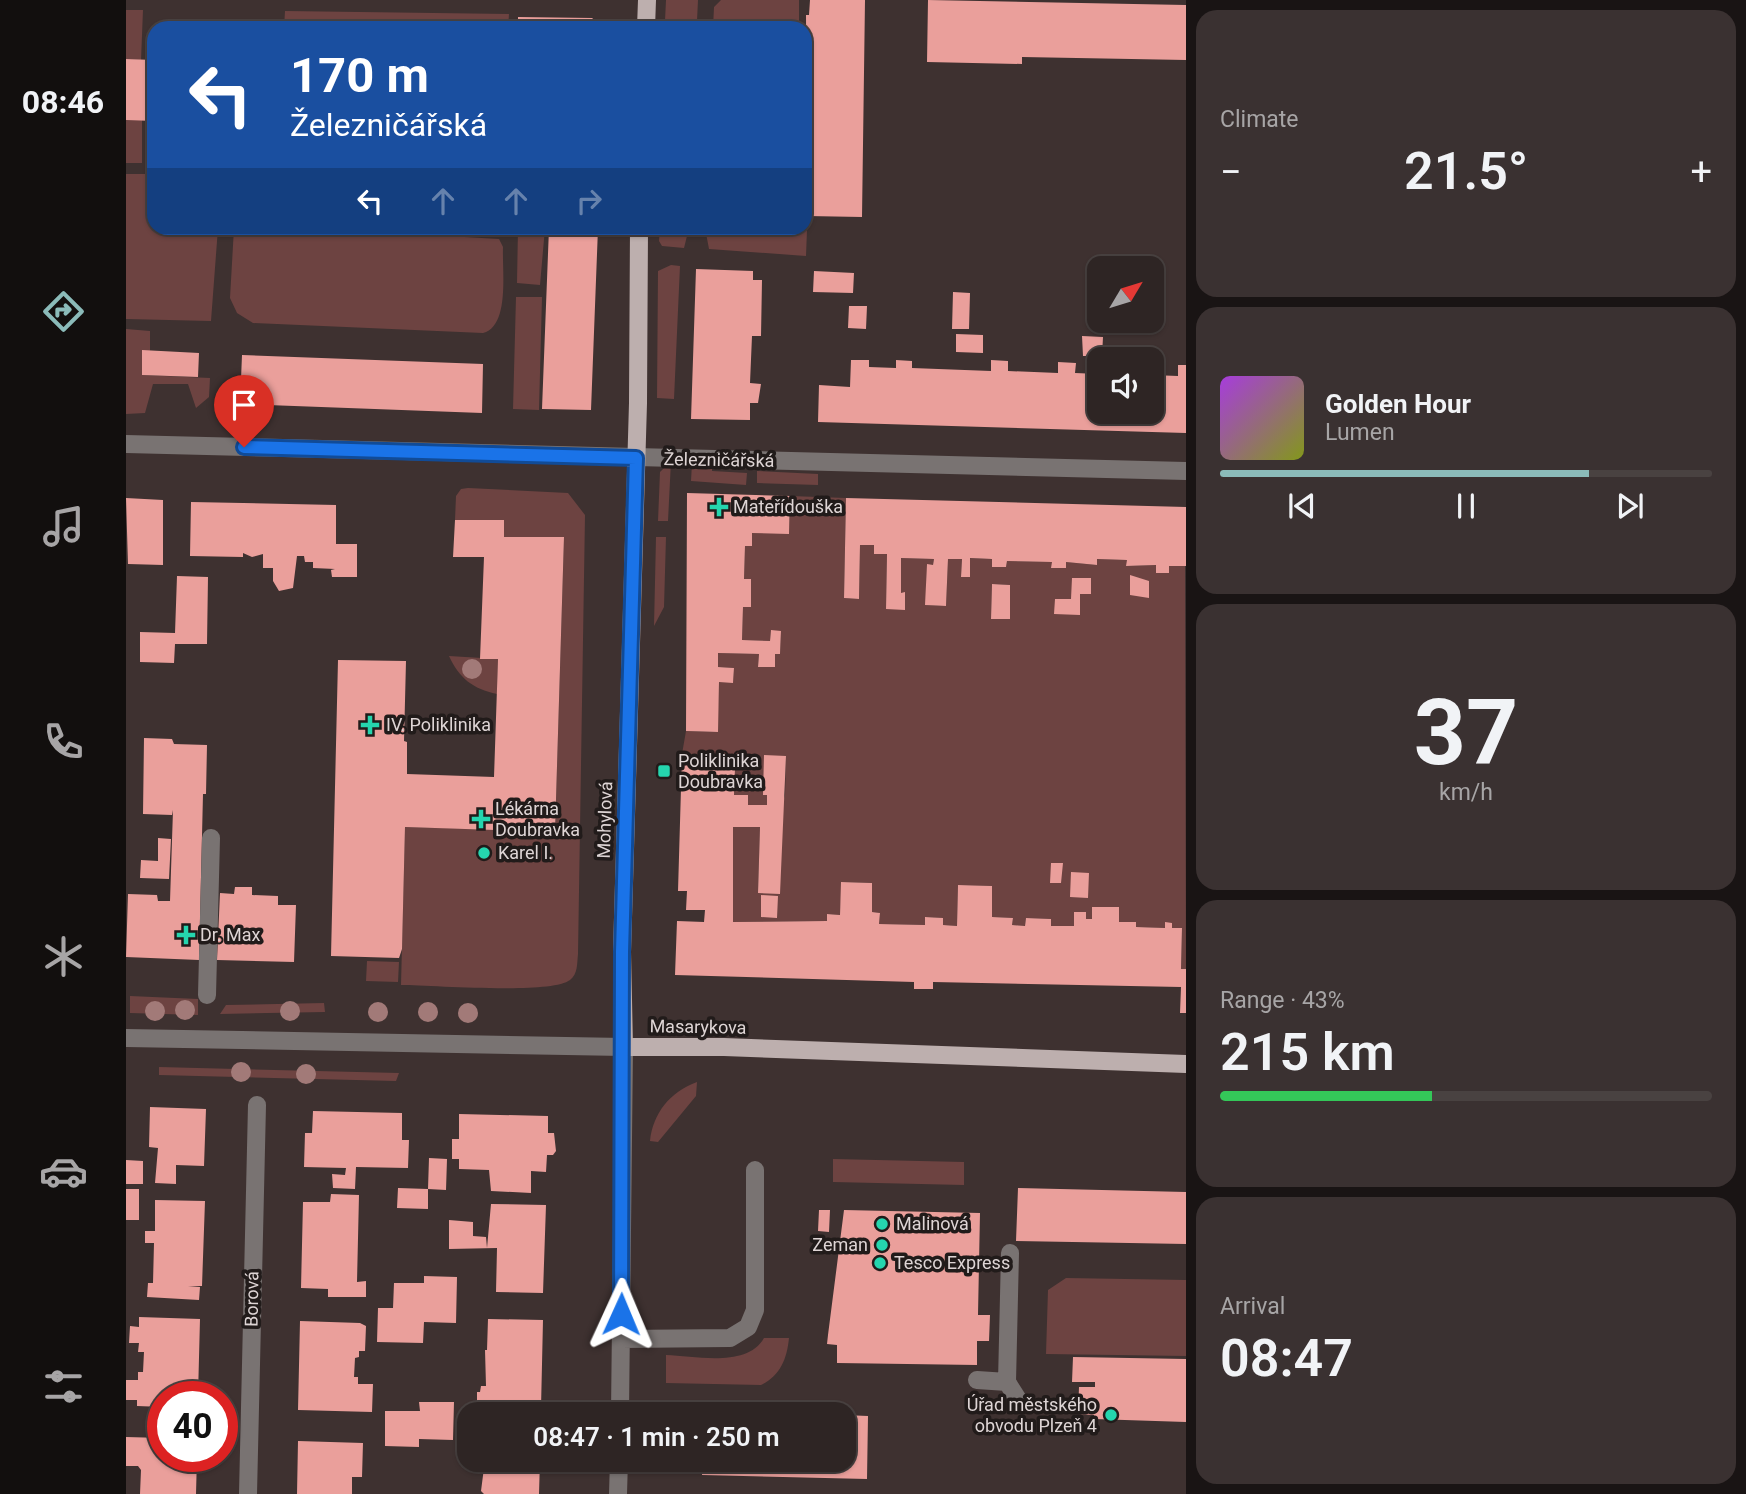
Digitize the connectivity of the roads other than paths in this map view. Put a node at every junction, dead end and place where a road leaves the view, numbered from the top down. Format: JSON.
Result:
{"nodes":[{"id":1,"x":647,"y":0,"type":"edge"},
{"id":2,"x":646,"y":21,"type":"edge"},
{"id":3,"x":639,"y":235,"type":"edge"},
{"id":4,"x":126,"y":444,"type":"edge"},
{"id":5,"x":636,"y":458,"type":"junction"},
{"id":6,"x":1186,"y":471,"type":"edge"},
{"id":7,"x":211,"y":838,"type":"dead end"},
{"id":8,"x":207,"y":995,"type":"dead end"},
{"id":9,"x":126,"y":1038,"type":"edge"},
{"id":10,"x":624,"y":1047,"type":"junction"},
{"id":11,"x":1186,"y":1065,"type":"edge"},
{"id":12,"x":257,"y":1105,"type":"dead end"},
{"id":13,"x":755,"y":1170,"type":"dead end"},
{"id":14,"x":1010,"y":1253,"type":"dead end"},
{"id":15,"x":621,"y":1339,"type":"junction"},
{"id":16,"x":977,"y":1380,"type":"dead end"},
{"id":17,"x":1007,"y":1382,"type":"junction"},
{"id":18,"x":1019,"y":1401,"type":"dead end"},
{"id":19,"x":620,"y":1402,"type":"edge"},
{"id":20,"x":619,"y":1472,"type":"edge"},
{"id":21,"x":248,"y":1494,"type":"edge"},
{"id":22,"x":618,"y":1494,"type":"edge"}],
"edges":[{"from":1,"to":2,"type":"main road"},
{"from":3,"to":5,"type":"main road","name":"Mohylová"},
{"from":4,"to":5,"type":"street","name":"Železničářská"},
{"from":5,"to":6,"type":"street","name":"Železničářská"},
{"from":5,"to":10,"type":"main road","name":"Mohylová"},
{"from":7,"to":8,"type":"street"},
{"from":9,"to":10,"type":"street","name":"Masarykova"},
{"from":10,"to":11,"type":"main road","name":"Masarykova"},
{"from":10,"to":15,"type":"street","name":"Mohylová"},
{"from":12,"to":21,"type":"street","name":"Borová"},
{"from":13,"to":15,"type":"street"},
{"from":14,"to":17,"type":"street"},
{"from":15,"to":19,"type":"street","name":"Mohylová"},
{"from":16,"to":17,"type":"street"},
{"from":17,"to":18,"type":"street"},
{"from":20,"to":22,"type":"street"}]}
